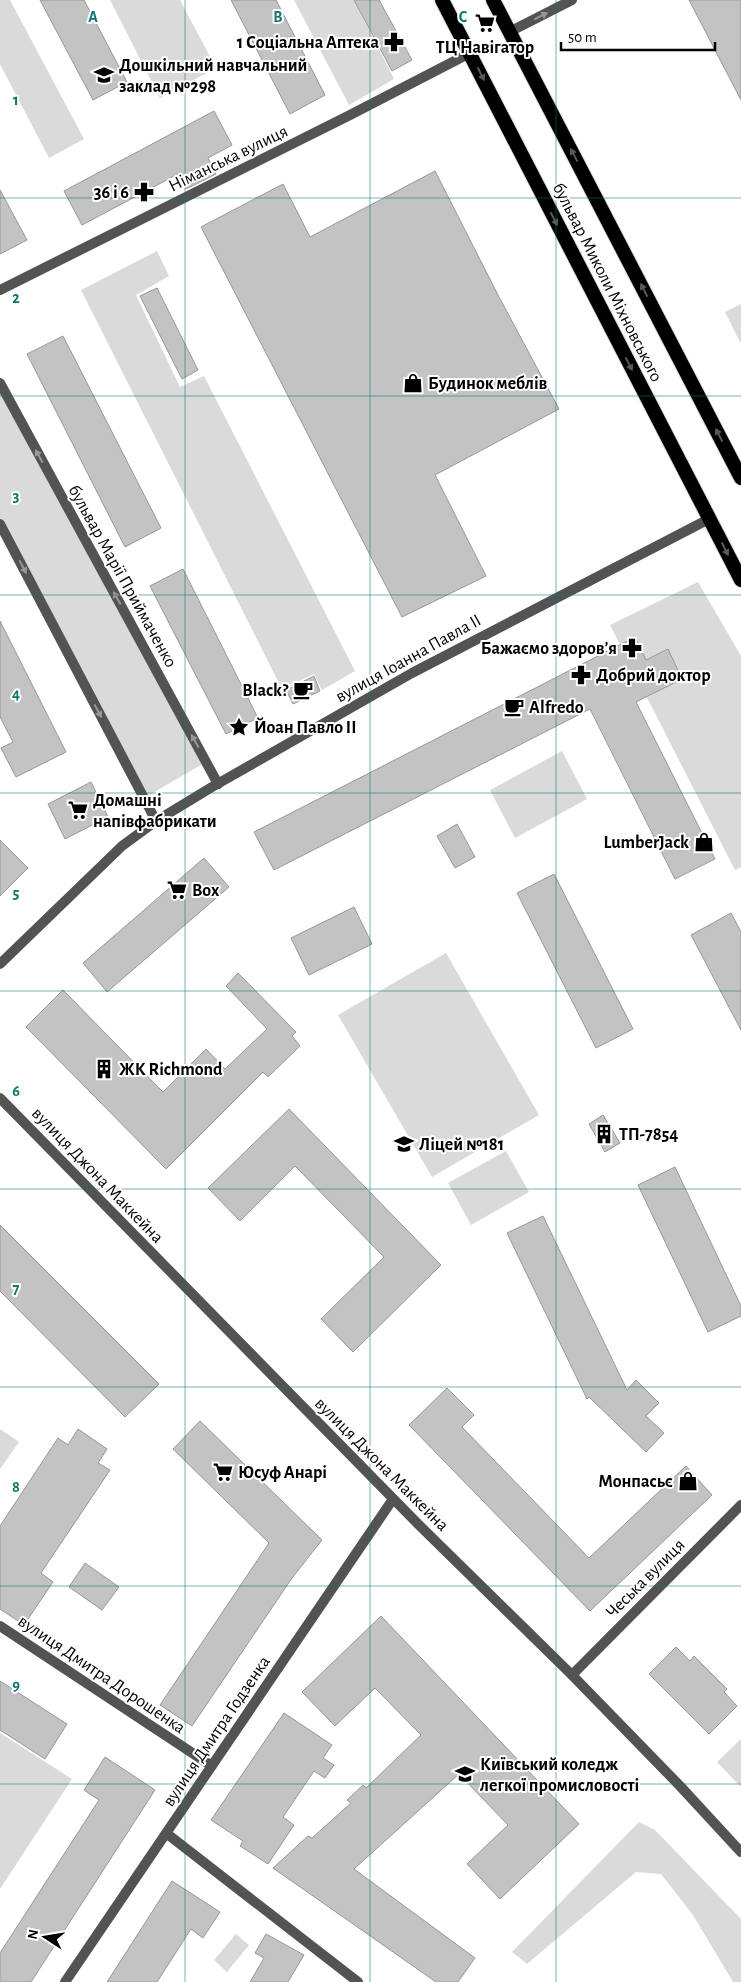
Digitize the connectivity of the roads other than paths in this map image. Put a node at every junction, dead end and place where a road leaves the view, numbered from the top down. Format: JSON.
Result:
{"nodes":[{"id":1,"x":442,"y":0,"type":"edge"},
{"id":2,"x":493,"y":0,"type":"edge"},
{"id":3,"x":572,"y":0,"type":"edge"},
{"id":4,"x":509,"y":32,"type":"junction"},
{"id":5,"x":470,"y":53,"type":"junction"},
{"id":6,"x":0,"y":290,"type":"edge"},
{"id":7,"x":0,"y":384,"type":"edge"},
{"id":8,"x":741,"y":478,"type":"edge"},
{"id":9,"x":709,"y":519,"type":"junction"},
{"id":10,"x":0,"y":524,"type":"edge"},
{"id":11,"x":741,"y":580,"type":"edge"},
{"id":12,"x":218,"y":784,"type":"junction"},
{"id":13,"x":156,"y":821,"type":"junction"},
{"id":14,"x":0,"y":964,"type":"edge"},
{"id":15,"x":0,"y":1098,"type":"edge"},
{"id":16,"x":394,"y":1499,"type":"junction"},
{"id":17,"x":741,"y":1505,"type":"edge"},
{"id":18,"x":0,"y":1626,"type":"edge"},
{"id":19,"x":572,"y":1675,"type":"junction"},
{"id":20,"x":212,"y":1766,"type":"junction"},
{"id":21,"x":166,"y":1834,"type":"junction"},
{"id":22,"x":741,"y":1852,"type":"edge"},
{"id":23,"x":65,"y":1982,"type":"edge"},
{"id":24,"x":358,"y":1982,"type":"edge"}],
"edges":[{"from":1,"to":5,"type":"highway","name":"бульвар Миколи Міхновського"},
{"from":2,"to":4,"type":"highway","name":"бульвар Миколи Міхновського"},
{"from":4,"to":3,"type":"street","one_way":true},
{"from":8,"to":4,"type":"highway","name":"бульвар Миколи Міхновського","one_way":true},
{"from":5,"to":6,"type":"street","name":"Німанська вулиця"},
{"from":5,"to":9,"type":"highway","name":"бульвар Миколи Міхновського","one_way":true},
{"from":12,"to":7,"type":"street","name":"бульвар Марії Приймаченко","one_way":true},
{"from":9,"to":11,"type":"highway","name":"бульвар Миколи Міхновського","one_way":true},
{"from":9,"to":12,"type":"street","name":"вулиця Іоанна Павла II"},
{"from":10,"to":13,"type":"street","one_way":true},
{"from":12,"to":13,"type":"street","name":"вулиця Іоанна Павла II"},
{"from":13,"to":14,"type":"street","name":"вулиця Іоанна Павла II"},
{"from":15,"to":16,"type":"street","name":"вулиця Джона Маккейна"},
{"from":16,"to":19,"type":"street","name":"вулиця Джона Маккейна"},
{"from":16,"to":20,"type":"street","name":"вулиця Дмитра Годзенка"},
{"from":17,"to":19,"type":"street","name":"Чеська вулиця"},
{"from":18,"to":20,"type":"street","name":"вулиця Дмитра Дорошенка"},
{"from":19,"to":22,"type":"street","name":"вулиця Джона Маккейна"},
{"from":20,"to":21,"type":"street","name":"вулиця Дмитра Годзенка"},
{"from":21,"to":23,"type":"street","name":"вулиця Дмитра Годзенка"},
{"from":21,"to":24,"type":"street"}]}
